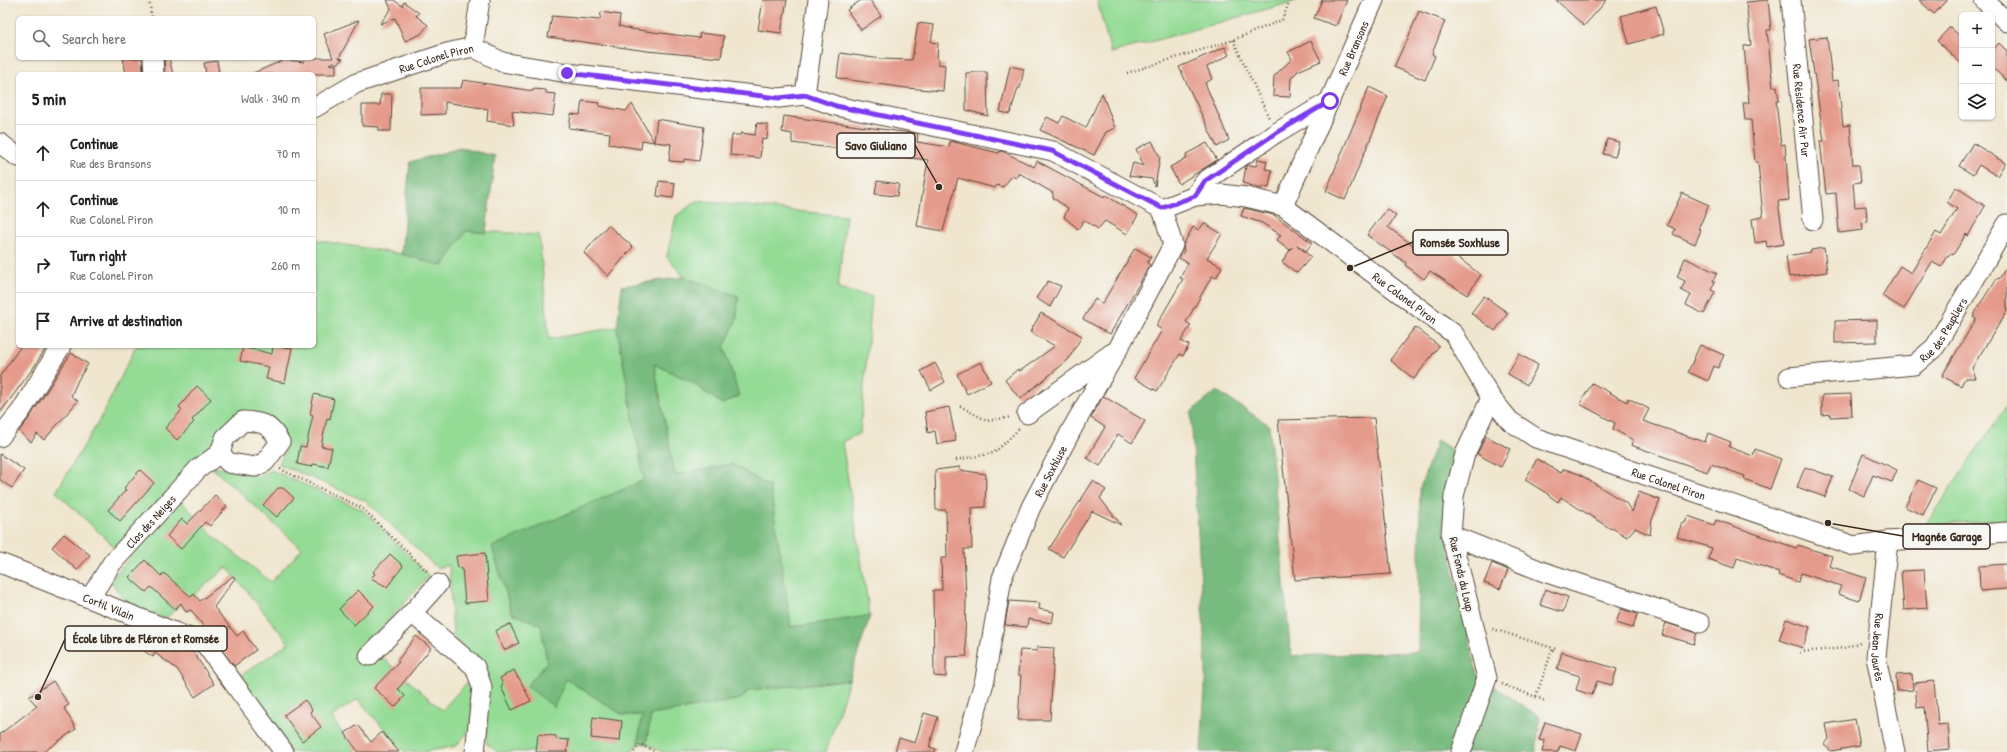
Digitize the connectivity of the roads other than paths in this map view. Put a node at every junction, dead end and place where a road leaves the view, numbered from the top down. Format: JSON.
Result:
{"nodes":[{"id":1,"x":480,"y":0,"type":"edge"},
{"id":2,"x":818,"y":0,"type":"edge"},
{"id":3,"x":1374,"y":0,"type":"edge"},
{"id":4,"x":1791,"y":0,"type":"edge"},
{"id":5,"x":1984,"y":0,"type":"edge"},
{"id":6,"x":2007,"y":22,"type":"edge"},
{"id":7,"x":473,"y":47,"type":"junction"},
{"id":8,"x":153,"y":60,"type":"edge"},
{"id":9,"x":154,"y":72,"type":"edge"},
{"id":10,"x":805,"y":95,"type":"junction"},
{"id":11,"x":1330,"y":101,"type":"junction"},
{"id":12,"x":316,"y":107,"type":"edge"},
{"id":13,"x":0,"y":143,"type":"edge"},
{"id":14,"x":16,"y":155,"type":"edge"},
{"id":15,"x":1195,"y":196,"type":"junction"},
{"id":16,"x":1283,"y":206,"type":"junction"},
{"id":17,"x":1162,"y":208,"type":"junction"},
{"id":18,"x":1813,"y":220,"type":"dead end"},
{"id":19,"x":2007,"y":224,"type":"edge"},
{"id":20,"x":60,"y":348,"type":"edge"},
{"id":21,"x":1118,"y":349,"type":"junction"},
{"id":22,"x":1789,"y":377,"type":"dead end"},
{"id":23,"x":1491,"y":398,"type":"junction"},
{"id":24,"x":1027,"y":414,"type":"road end"},
{"id":25,"x":0,"y":437,"type":"edge"},
{"id":26,"x":220,"y":453,"type":"junction"},
{"id":27,"x":2007,"y":532,"type":"edge"},
{"id":28,"x":1451,"y":535,"type":"junction"},
{"id":29,"x":1888,"y":541,"type":"junction"},
{"id":30,"x":0,"y":563,"type":"edge"},
{"id":31,"x":438,"y":584,"type":"dead end"},
{"id":32,"x":90,"y":598,"type":"junction"},
{"id":33,"x":412,"y":613,"type":"junction"},
{"id":34,"x":1700,"y":623,"type":"dead end"},
{"id":35,"x":370,"y":656,"type":"dead end"},
{"id":36,"x":284,"y":752,"type":"edge"},
{"id":37,"x":475,"y":752,"type":"edge"},
{"id":38,"x":964,"y":752,"type":"edge"},
{"id":39,"x":1461,"y":752,"type":"edge"},
{"id":40,"x":1895,"y":752,"type":"edge"}],
"edges":[{"from":1,"to":7,"type":"street"},
{"from":2,"to":10,"type":"street"},
{"from":3,"to":11,"type":"street","name":"Rue Bransons"},
{"from":4,"to":18,"type":"street","name":"Rue Résidence Air Pur"},
{"from":5,"to":6,"type":"street"},
{"from":7,"to":10,"type":"street","name":"Rue Colonel Piron"},
{"from":7,"to":12,"type":"street","name":"Rue Colonel Piron"},
{"from":8,"to":9,"type":"street"},
{"from":10,"to":17,"type":"street","name":"Rue Colonel Piron"},
{"from":11,"to":15,"type":"street"},
{"from":11,"to":16,"type":"street","name":"Rue Bransons"},
{"from":13,"to":14,"type":"street"},
{"from":15,"to":16,"type":"street","name":"Rue Colonel Piron"},
{"from":15,"to":17,"type":"street","name":"Rue Colonel Piron"},
{"from":16,"to":23,"type":"street","name":"Rue Colonel Piron"},
{"from":17,"to":21,"type":"street","name":"Rue Soxhluse"},
{"from":19,"to":22,"type":"street","name":"Rue des Peupliers"},
{"from":20,"to":25,"type":"street"},
{"from":21,"to":24,"type":"street"},
{"from":21,"to":38,"type":"street","name":"Rue Soxhluse"},
{"from":23,"to":28,"type":"street","name":"Rue Fonds du Loup"},
{"from":23,"to":29,"type":"street","name":"Rue Colonel Piron"},
{"from":26,"to":26,"type":"street","name":"Clos des Neiges"},
{"from":26,"to":32,"type":"street","name":"Clos des Neiges"},
{"from":27,"to":29,"type":"street","name":"Rue Colonel Piron"},
{"from":28,"to":34,"type":"street"},
{"from":28,"to":39,"type":"street","name":"Rue Fonds du Loup"},
{"from":29,"to":40,"type":"street","name":"Rue Jean Jaurès"},
{"from":30,"to":32,"type":"street","name":"Cortil Vilain"},
{"from":31,"to":33,"type":"street"},
{"from":32,"to":36,"type":"street","name":"Cortil Vilain"},
{"from":33,"to":35,"type":"street"},
{"from":33,"to":37,"type":"street"}]}
